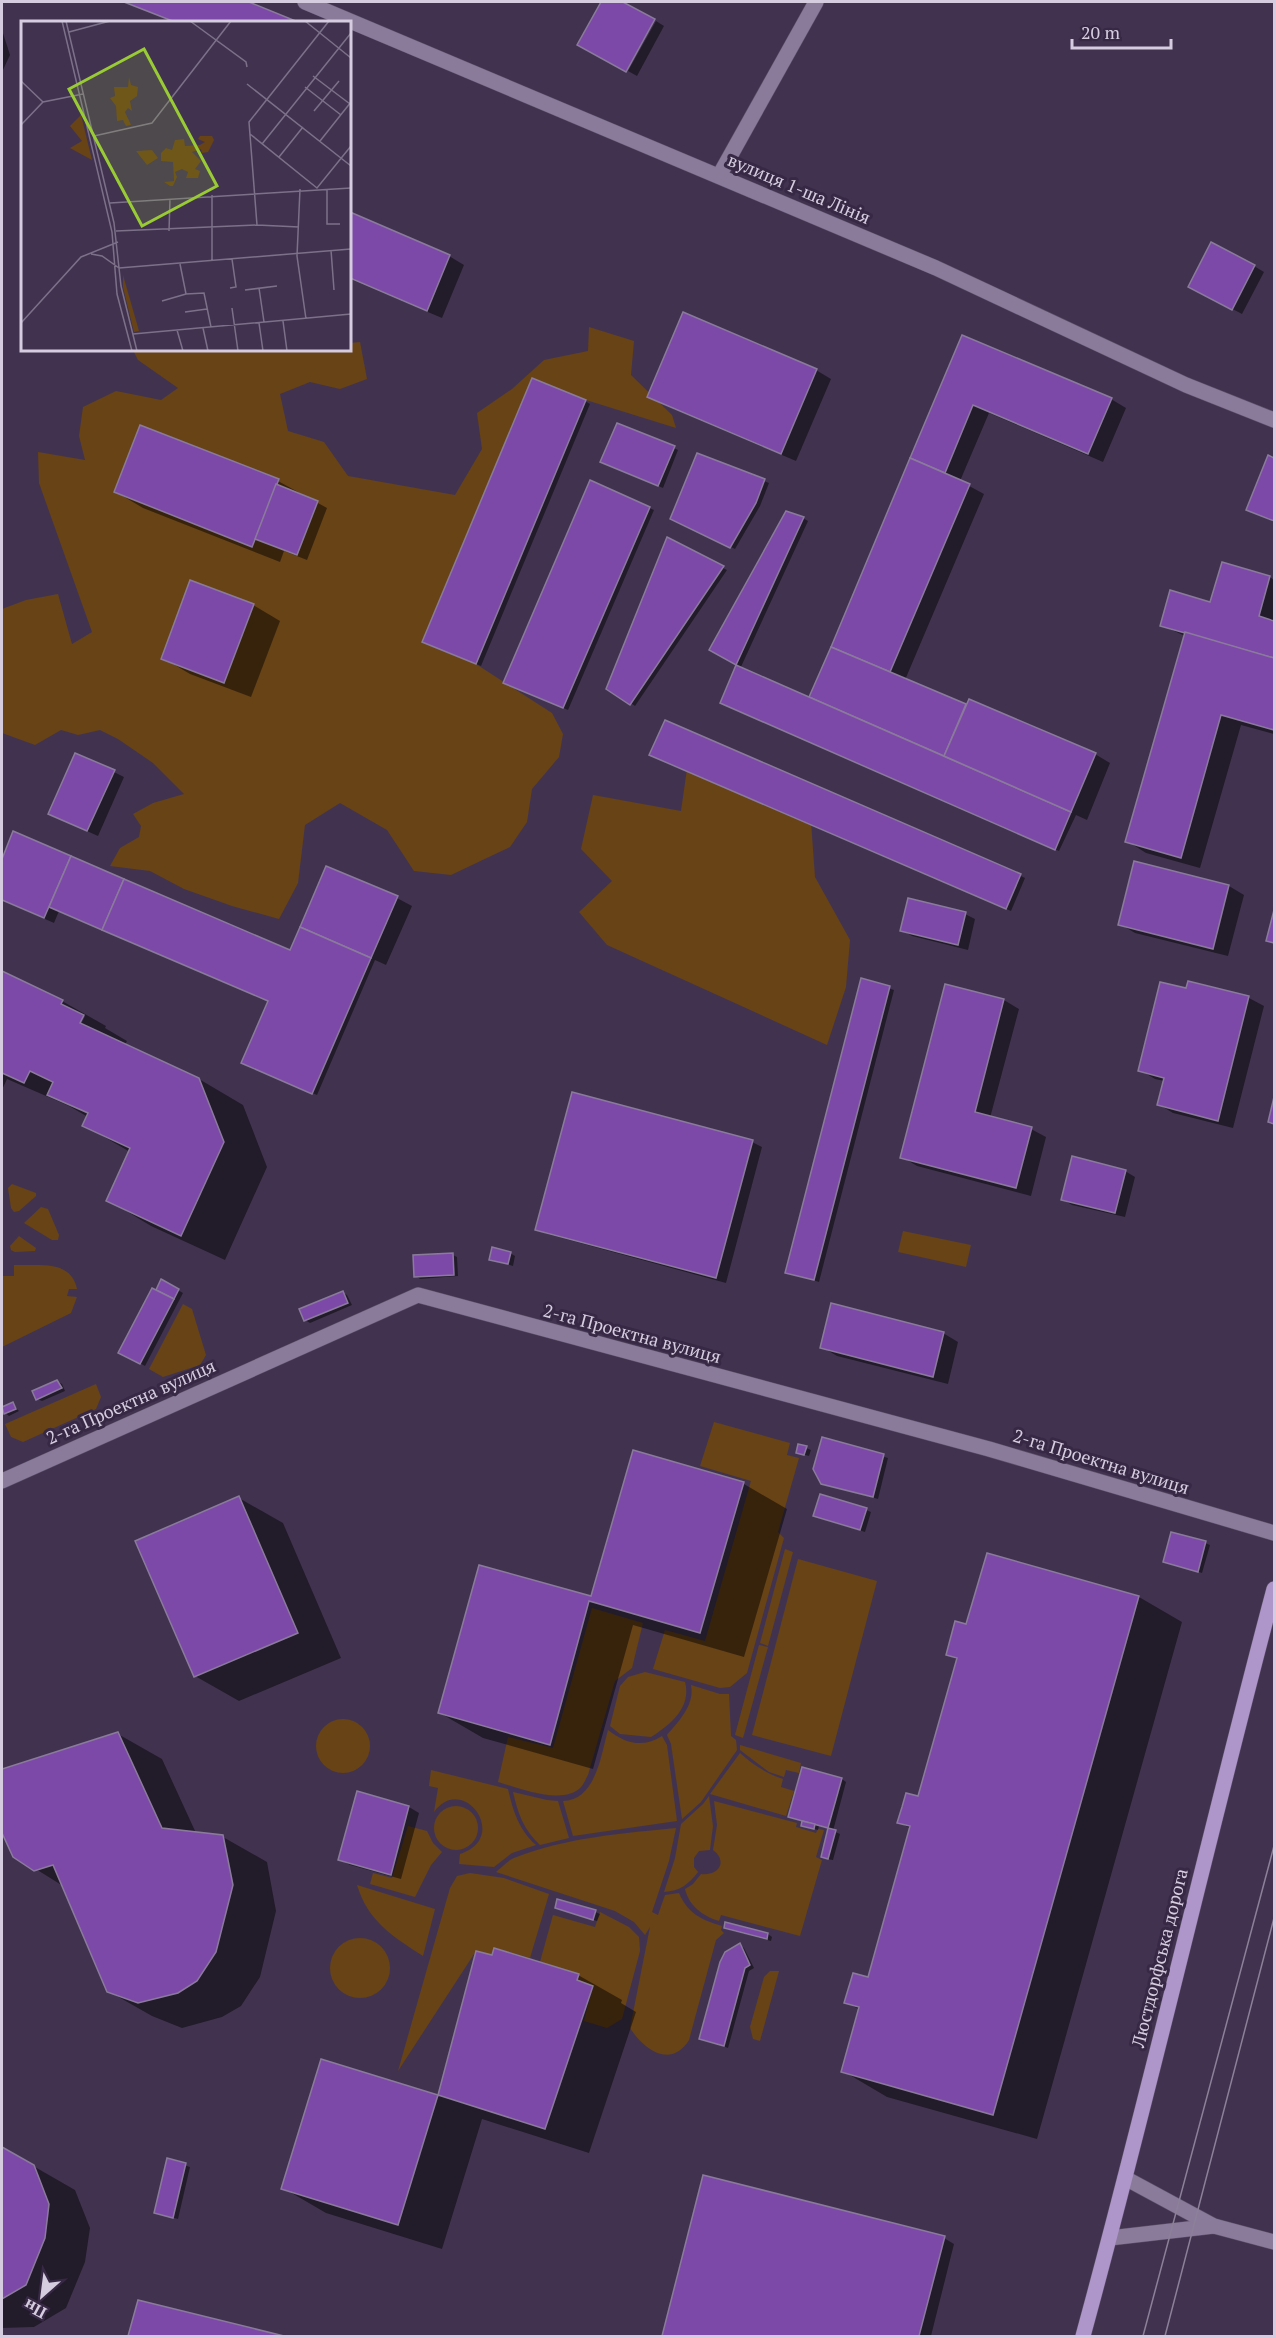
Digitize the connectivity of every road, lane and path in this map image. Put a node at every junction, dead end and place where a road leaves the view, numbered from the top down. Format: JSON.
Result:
{"nodes":[{"id":1,"x":305,"y":2,"type":"edge"},
{"id":2,"x":816,"y":2,"type":"edge"},
{"id":3,"x":350,"y":21,"type":"edge"},
{"id":4,"x":351,"y":21,"type":"edge"},
{"id":5,"x":720,"y":176,"type":"junction"},
{"id":6,"x":1275,"y":420,"type":"edge"},
{"id":7,"x":2,"y":1481,"type":"edge"},
{"id":8,"x":1275,"y":1533,"type":"edge"},
{"id":9,"x":1275,"y":1589,"type":"edge"},
{"id":10,"x":1125,"y":2178,"type":"junction"},
{"id":11,"x":1214,"y":2226,"type":"junction"},
{"id":12,"x":1110,"y":2238,"type":"junction"},
{"id":13,"x":1275,"y":2242,"type":"edge"},
{"id":14,"x":1083,"y":2337,"type":"edge"}],
"edges":[{"from":1,"to":3,"type":"street","name":"вулиця 1-ша Лінія"},
{"from":2,"to":5,"type":"street"},
{"from":4,"to":5,"type":"street","name":"вулиця 1-ша Лінія"},
{"from":5,"to":6,"type":"street","name":"вулиця 1-ша Лінія"},
{"from":7,"to":8,"type":"street","name":"2-га Проектна вулиця"},
{"from":9,"to":10,"type":"main road","name":"Люстдорфська дорога"},
{"from":10,"to":11,"type":"street"},
{"from":10,"to":12,"type":"main road","name":"Люстдорфська дорога"},
{"from":11,"to":12,"type":"street"},
{"from":11,"to":13,"type":"street"},
{"from":12,"to":14,"type":"main road","name":"Люстдорфська дорога"}]}
